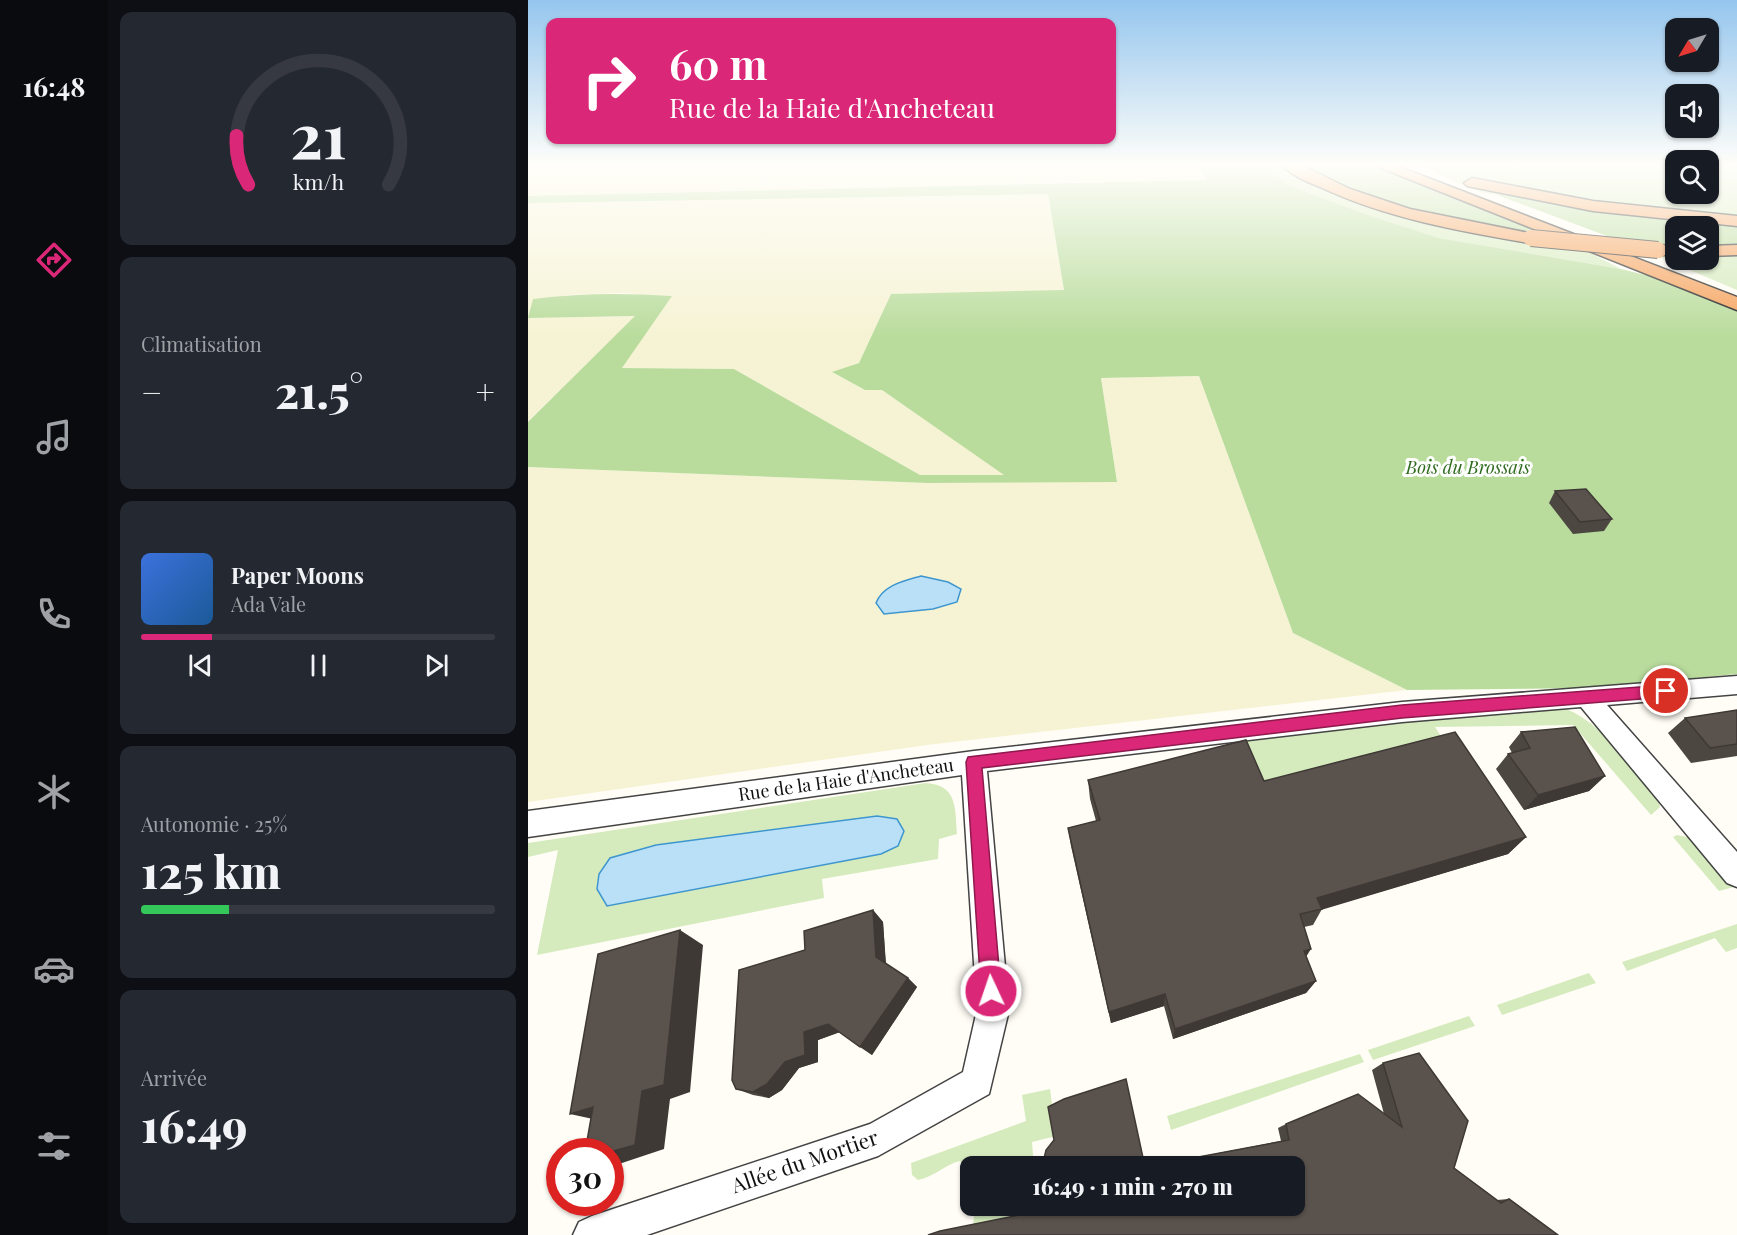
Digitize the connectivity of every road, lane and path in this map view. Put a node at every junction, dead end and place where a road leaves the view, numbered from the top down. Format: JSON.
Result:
{"nodes":[{"id":1,"x":1453,"y":222,"type":"edge"},
{"id":2,"x":1526,"y":222,"type":"edge"},
{"id":3,"x":1548,"y":222,"type":"edge"},
{"id":4,"x":1737,"y":250,"type":"edge"},
{"id":5,"x":1665,"y":251,"type":"edge"},
{"id":6,"x":1719,"y":251,"type":"edge"},
{"id":7,"x":1737,"y":293,"type":"edge"},
{"id":8,"x":1737,"y":304,"type":"edge"},
{"id":9,"x":1737,"y":685,"type":"edge"},
{"id":10,"x":1587,"y":698,"type":"junction"},
{"id":11,"x":974,"y":762,"type":"junction"},
{"id":12,"x":528,"y":824,"type":"edge"},
{"id":13,"x":1737,"y":873,"type":"edge"},
{"id":14,"x":592,"y":1235,"type":"edge"}],
"edges":[{"from":1,"to":5,"type":"highway","bridge":true},
{"from":2,"to":8,"type":"highway"},
{"from":3,"to":7,"type":"highway"},
{"from":4,"to":6,"type":"highway"},
{"from":9,"to":10,"type":"street","name":"Rue de la Haie d'Ancheteau"},
{"from":10,"to":11,"type":"street","name":"Rue de la Haie d'Ancheteau"},
{"from":10,"to":13,"type":"street"},
{"from":11,"to":12,"type":"street","name":"Rue de la Haie d'Ancheteau"},
{"from":11,"to":14,"type":"street","name":"Allée du Mortier"}]}
